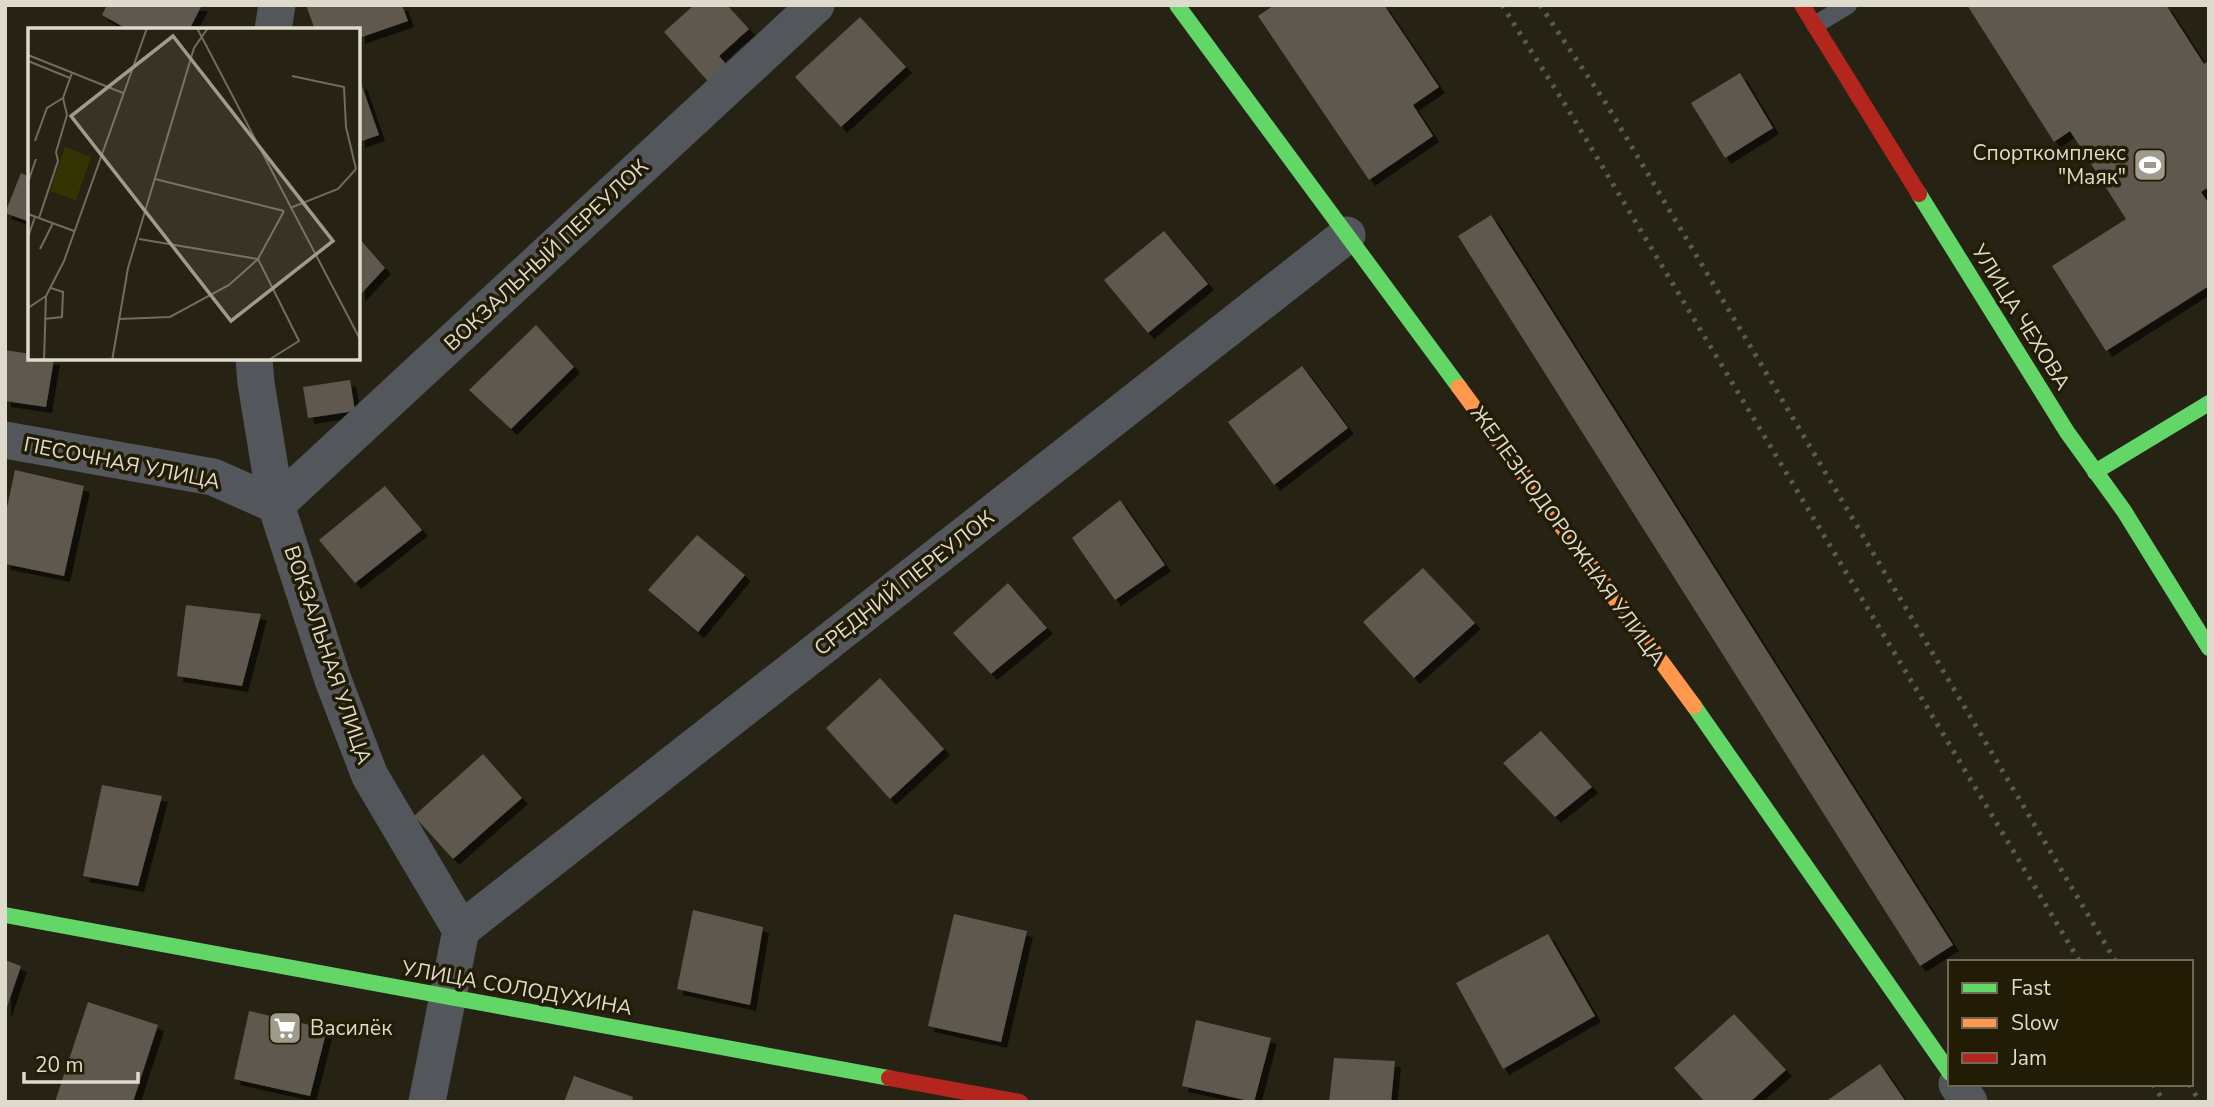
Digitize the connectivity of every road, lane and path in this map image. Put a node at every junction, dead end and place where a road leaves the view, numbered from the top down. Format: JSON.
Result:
{"nodes":[{"id":1,"x":277,"y":5,"type":"edge"},
{"id":2,"x":816,"y":5,"type":"edge"},
{"id":3,"x":1177,"y":5,"type":"edge"},
{"id":4,"x":1802,"y":5,"type":"edge"},
{"id":5,"x":1848,"y":5,"type":"edge"},
{"id":6,"x":1815,"y":26,"type":"junction"},
{"id":7,"x":273,"y":28,"type":"edge"},
{"id":8,"x":1347,"y":235,"type":"junction"},
{"id":9,"x":254,"y":360,"type":"edge"},
{"id":10,"x":2209,"y":403,"type":"edge"},
{"id":11,"x":5,"y":440,"type":"edge"},
{"id":12,"x":2095,"y":472,"type":"junction"},
{"id":13,"x":276,"y":505,"type":"junction"},
{"id":14,"x":2209,"y":648,"type":"edge"},
{"id":15,"x":5,"y":915,"type":"edge"},
{"id":16,"x":461,"y":930,"type":"junction"},
{"id":17,"x":448,"y":996,"type":"junction"},
{"id":18,"x":1948,"y":1070,"type":"edge"},
{"id":19,"x":1958,"y":1086,"type":"edge"},
{"id":20,"x":427,"y":1102,"type":"edge"},
{"id":21,"x":1020,"y":1102,"type":"edge"},
{"id":22,"x":1969,"y":1102,"type":"edge"}],
"edges":[{"from":1,"to":7,"type":"street"},
{"from":2,"to":13,"type":"street","name":"ВОКЗАЛЬНЫЙ ПЕРЕУЛОК"},
{"from":3,"to":8,"type":"street","name":"ЖЕЛЕЗНОДОРОЖНАЯ УЛИЦА"},
{"from":4,"to":6,"type":"street","name":"УЛИЦА ЧЕХОВА"},
{"from":5,"to":6,"type":"lane"},
{"from":6,"to":12,"type":"street","name":"УЛИЦА ЧЕХОВА"},
{"from":8,"to":16,"type":"street","name":"СРЕДНИЙ ПЕРЕУЛОК"},
{"from":8,"to":18,"type":"street","name":"ЖЕЛЕЗНОДОРОЖНАЯ УЛИЦА"},
{"from":9,"to":13,"type":"street","name":"ВОКЗАЛЬНАЯ УЛИЦА"},
{"from":10,"to":12,"type":"street"},
{"from":11,"to":13,"type":"street","name":"ПЕСОЧНАЯ УЛИЦА"},
{"from":12,"to":14,"type":"street","name":"УЛИЦА ЧЕХОВА"},
{"from":13,"to":16,"type":"street","name":"ВОКЗАЛЬНАЯ УЛИЦА"},
{"from":15,"to":17,"type":"street","name":"УЛИЦА СОЛОДУХИНА"},
{"from":16,"to":17,"type":"street"},
{"from":17,"to":20,"type":"street"},
{"from":17,"to":21,"type":"street","name":"УЛИЦА СОЛОДУХИНА"},
{"from":19,"to":22,"type":"street"}]}
